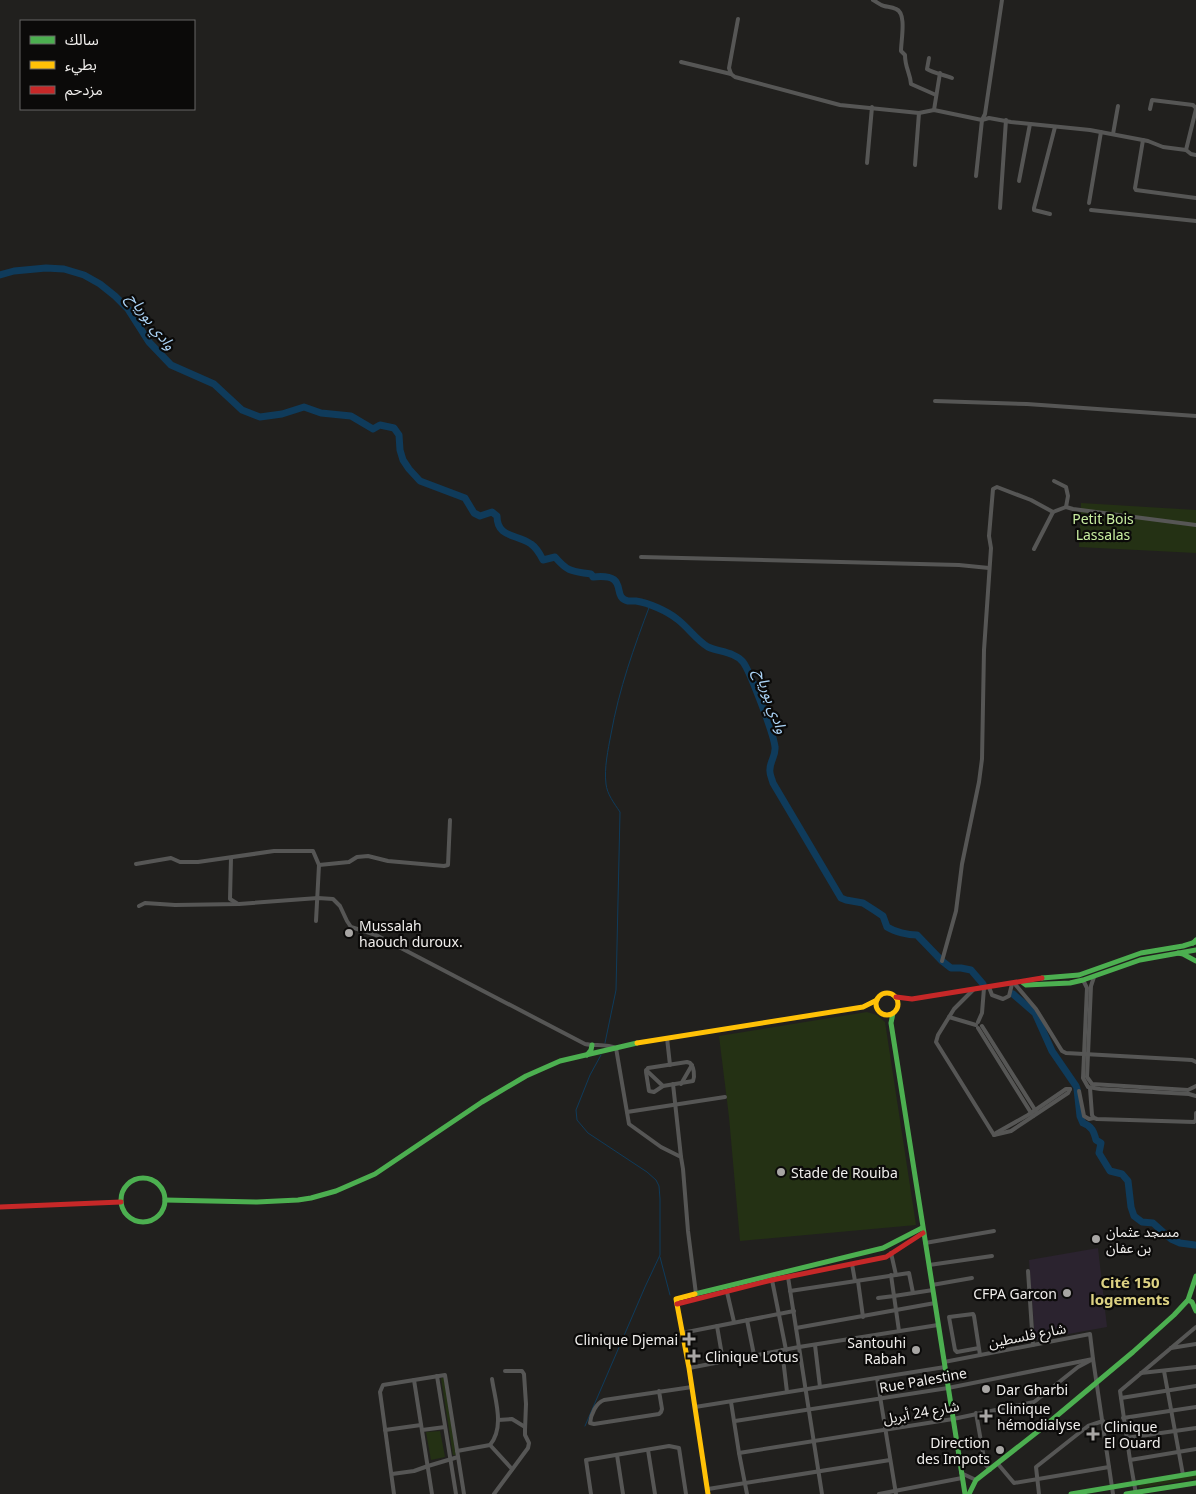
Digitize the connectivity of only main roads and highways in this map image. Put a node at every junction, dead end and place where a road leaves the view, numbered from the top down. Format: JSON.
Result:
{"nodes":[{"id":1,"x":1195,"y":942,"type":"edge"},
{"id":2,"x":1196,"y":950,"type":"edge"},
{"id":3,"x":1173,"y":953,"type":"junction"},
{"id":4,"x":1196,"y":961,"type":"edge"},
{"id":5,"x":1022,"y":982,"type":"junction"},
{"id":6,"x":896,"y":997,"type":"junction"},
{"id":7,"x":912,"y":999,"type":"junction"},
{"id":8,"x":877,"y":1000,"type":"junction"},
{"id":9,"x":898,"y":1006,"type":"junction"},
{"id":10,"x":863,"y":1007,"type":"junction"},
{"id":11,"x":879,"y":1010,"type":"junction"},
{"id":12,"x":893,"y":1013,"type":"junction"},
{"id":13,"x":885,"y":1014,"type":"junction"},
{"id":14,"x":891,"y":1023,"type":"junction"},
{"id":15,"x":592,"y":1045,"type":"road end"},
{"id":16,"x":587,"y":1055,"type":"junction"},
{"id":17,"x":165,"y":1200,"type":"junction"},
{"id":18,"x":122,"y":1202,"type":"junction"},
{"id":19,"x":0,"y":1208,"type":"edge"},
{"id":20,"x":923,"y":1230,"type":"junction"},
{"id":21,"x":787,"y":1274,"type":"junction"},
{"id":22,"x":1196,"y":1276,"type":"edge"},
{"id":23,"x":1188,"y":1300,"type":"junction"},
{"id":24,"x":677,"y":1304,"type":"junction"},
{"id":25,"x":1196,"y":1311,"type":"edge"},
{"id":26,"x":1196,"y":1473,"type":"edge"},
{"id":27,"x":1196,"y":1483,"type":"edge"},
{"id":28,"x":708,"y":1492,"type":"edge"},
{"id":29,"x":1136,"y":1493,"type":"edge"},
{"id":30,"x":965,"y":1494,"type":"edge"},
{"id":31,"x":969,"y":1494,"type":"edge"},
{"id":32,"x":1071,"y":1494,"type":"edge"},
{"id":33,"x":1126,"y":1494,"type":"edge"}],
"edges":[{"from":1,"to":5,"type":"main road"},
{"from":2,"to":3,"type":"main road"},
{"from":3,"to":4,"type":"main road"},
{"from":3,"to":5,"type":"main road"},
{"from":5,"to":7,"type":"main road"},
{"from":6,"to":7,"type":"main road"},
{"from":6,"to":8,"type":"main road"},
{"from":6,"to":9,"type":"main road"},
{"from":7,"to":9,"type":"main road"},
{"from":8,"to":10,"type":"main road"},
{"from":8,"to":11,"type":"main road"},
{"from":9,"to":12,"type":"main road"},
{"from":10,"to":11,"type":"main road"},
{"from":10,"to":16,"type":"main road"},
{"from":11,"to":13,"type":"main road"},
{"from":12,"to":13,"type":"main road"},
{"from":12,"to":14,"type":"main road"},
{"from":13,"to":14,"type":"main road"},
{"from":14,"to":20,"type":"main road"},
{"from":15,"to":16,"type":"main road"},
{"from":16,"to":17,"type":"main road"},
{"from":17,"to":18,"type":"main road"},
{"from":17,"to":18,"type":"main road"},
{"from":18,"to":19,"type":"main road"},
{"from":20,"to":21,"type":"main road"},
{"from":20,"to":21,"type":"main road"},
{"from":20,"to":30,"type":"main road"},
{"from":21,"to":24,"type":"main road"},
{"from":21,"to":24,"type":"main road"},
{"from":22,"to":23,"type":"main road"},
{"from":23,"to":25,"type":"main road"},
{"from":23,"to":31,"type":"main road"},
{"from":24,"to":28,"type":"main road"},
{"from":26,"to":32,"type":"main road"},
{"from":27,"to":29,"type":"main road"},
{"from":29,"to":33,"type":"main road"}]}
